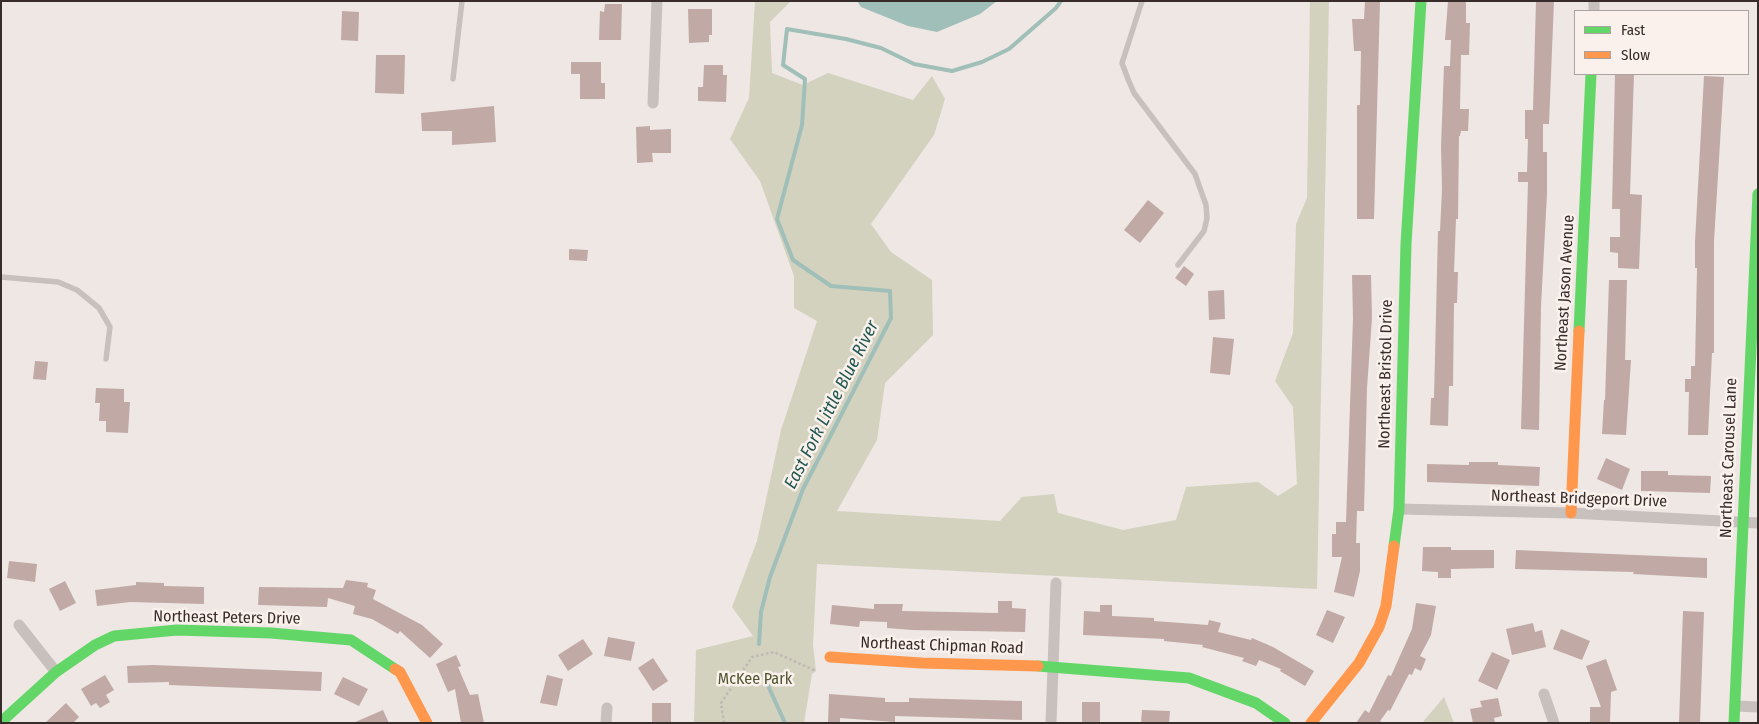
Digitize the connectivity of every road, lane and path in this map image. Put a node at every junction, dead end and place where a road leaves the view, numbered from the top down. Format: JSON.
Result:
{"nodes":[{"id":1,"x":462,"y":1,"type":"edge"},
{"id":2,"x":657,"y":1,"type":"edge"},
{"id":3,"x":1142,"y":1,"type":"edge"},
{"id":4,"x":1421,"y":1,"type":"edge"},
{"id":5,"x":1591,"y":75,"type":"edge"},
{"id":6,"x":454,"y":79,"type":"dead end"},
{"id":7,"x":653,"y":102,"type":"dead end"},
{"id":8,"x":1758,"y":194,"type":"edge"},
{"id":9,"x":1178,"y":265,"type":"dead end"},
{"id":10,"x":1,"y":277,"type":"edge"},
{"id":11,"x":1754,"y":352,"type":"edge"},
{"id":12,"x":106,"y":359,"type":"dead end"},
{"id":13,"x":1399,"y":509,"type":"junction"},
{"id":14,"x":1571,"y":513,"type":"junction"},
{"id":15,"x":1743,"y":523,"type":"junction"},
{"id":16,"x":1758,"y":523,"type":"edge"},
{"id":17,"x":1056,"y":584,"type":"dead end"},
{"id":18,"x":19,"y":625,"type":"dead end"},
{"id":19,"x":830,"y":657,"type":"dead end"},
{"id":20,"x":1053,"y":666,"type":"junction"},
{"id":21,"x":816,"y":671,"type":"dead end"},
{"id":22,"x":56,"y":672,"type":"junction"},
{"id":23,"x":1544,"y":694,"type":"dead end"},
{"id":24,"x":1735,"y":706,"type":"junction"},
{"id":25,"x":1758,"y":707,"type":"edge"},
{"id":26,"x":607,"y":708,"type":"dead end"},
{"id":27,"x":1,"y":722,"type":"edge"},
{"id":28,"x":427,"y":723,"type":"edge"},
{"id":29,"x":606,"y":723,"type":"edge"},
{"id":30,"x":724,"y":723,"type":"edge"},
{"id":31,"x":1051,"y":723,"type":"edge"},
{"id":32,"x":1285,"y":723,"type":"edge"},
{"id":33,"x":1310,"y":723,"type":"edge"},
{"id":34,"x":1554,"y":723,"type":"edge"},
{"id":35,"x":1734,"y":723,"type":"edge"}],
"edges":[{"from":1,"to":6,"type":"lane"},
{"from":2,"to":7,"type":"street"},
{"from":3,"to":9,"type":"lane"},
{"from":4,"to":13,"type":"street","name":"Northeast Bristol Drive"},
{"from":5,"to":14,"type":"street","name":"Northeast Jason Avenue"},
{"from":8,"to":11,"type":"street","name":"Northeast Carousel Lane"},
{"from":10,"to":12,"type":"lane"},
{"from":11,"to":15,"type":"street","name":"Northeast Carousel Lane"},
{"from":13,"to":14,"type":"street","name":"Northeast Bridgeport Drive"},
{"from":13,"to":33,"type":"street","name":"Northeast Bristol Drive"},
{"from":14,"to":15,"type":"street","name":"Northeast Bridgeport Drive"},
{"from":15,"to":16,"type":"street","name":"Northeast Bridgeport Drive"},
{"from":15,"to":24,"type":"street","name":"Northeast Carousel Lane"},
{"from":17,"to":20,"type":"street"},
{"from":18,"to":22,"type":"street"},
{"from":19,"to":20,"type":"street","name":"Northeast Chipman Road"},
{"from":20,"to":31,"type":"street"},
{"from":20,"to":32,"type":"street","name":"Northeast Chipman Road"},
{"from":21,"to":30,"type":"path"},
{"from":22,"to":27,"type":"street","name":"Northeast Peters Drive"},
{"from":22,"to":28,"type":"street","name":"Northeast Peters Drive"},
{"from":23,"to":34,"type":"street"},
{"from":24,"to":25,"type":"street"},
{"from":24,"to":35,"type":"street","name":"Northeast Carousel Lane"},
{"from":26,"to":29,"type":"street"}]}
